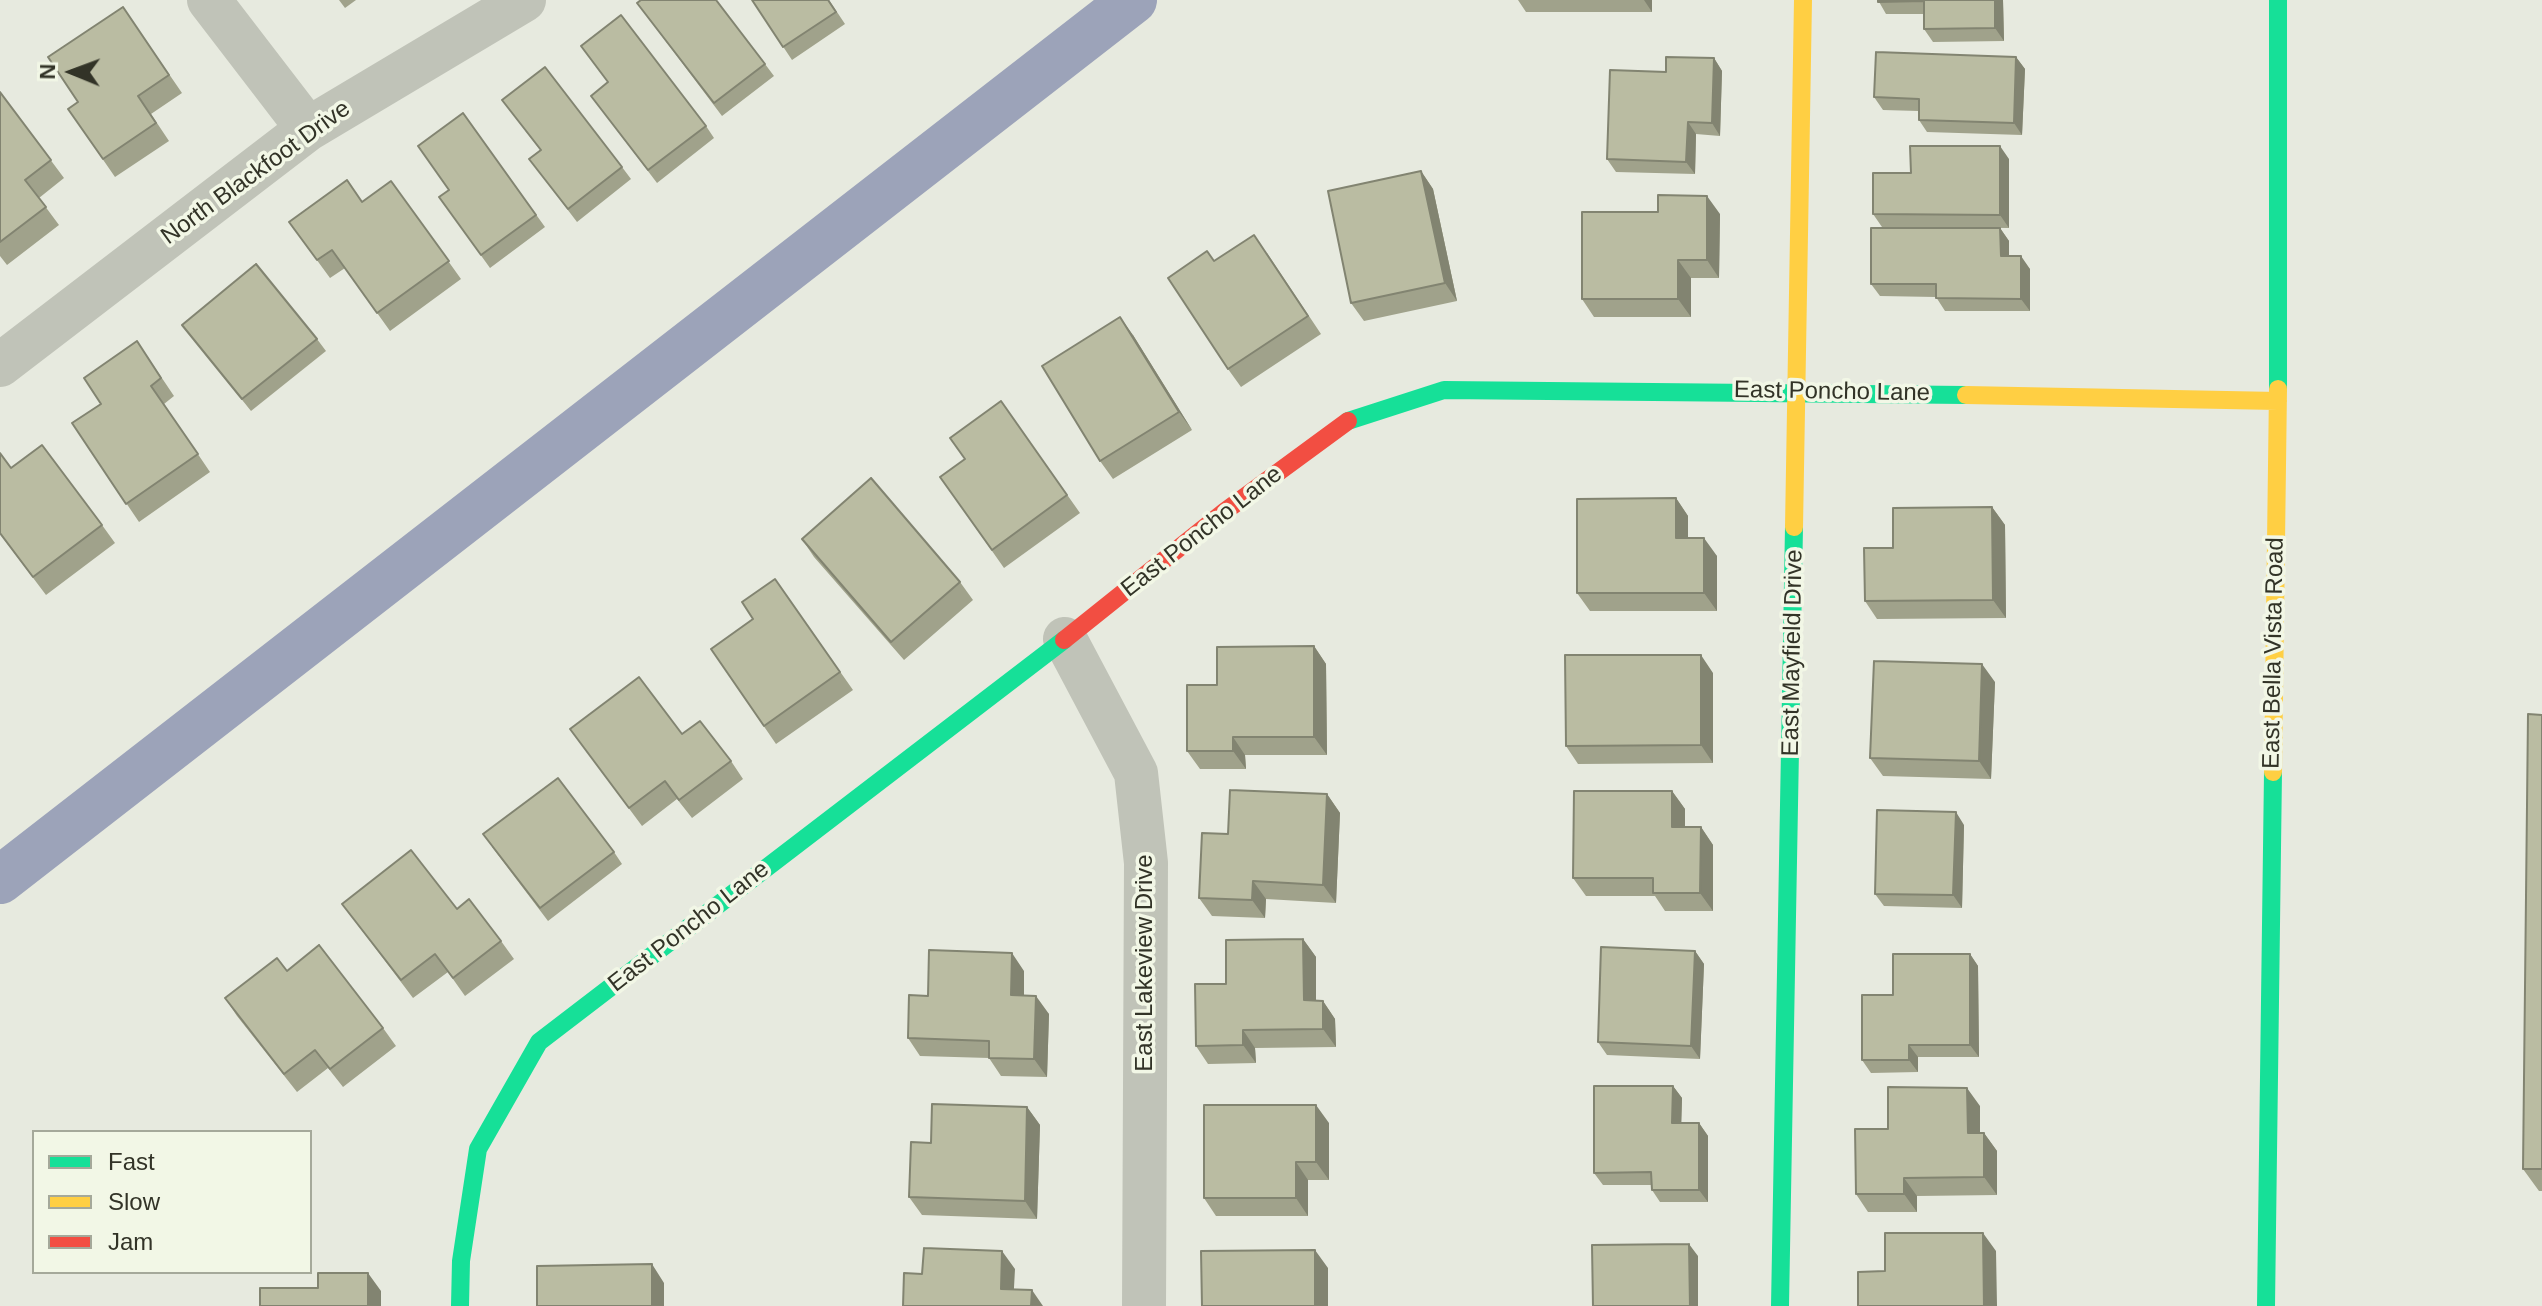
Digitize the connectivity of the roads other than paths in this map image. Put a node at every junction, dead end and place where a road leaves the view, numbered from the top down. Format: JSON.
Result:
{"nodes":[{"id":1,"x":209,"y":0,"type":"edge"},
{"id":2,"x":524,"y":0,"type":"edge"},
{"id":3,"x":1803,"y":0,"type":"edge"},
{"id":4,"x":2278,"y":0,"type":"edge"},
{"id":5,"x":308,"y":129,"type":"junction"},
{"id":6,"x":0,"y":365,"type":"edge"},
{"id":7,"x":1798,"y":391,"type":"junction"},
{"id":8,"x":2278,"y":401,"type":"junction"},
{"id":9,"x":1065,"y":639,"type":"junction"},
{"id":10,"x":460,"y":1306,"type":"edge"},
{"id":11,"x":1144,"y":1306,"type":"edge"},
{"id":12,"x":1780,"y":1306,"type":"edge"},
{"id":13,"x":2266,"y":1306,"type":"edge"}],
"edges":[{"from":1,"to":5,"type":"street"},
{"from":2,"to":5,"type":"street","name":"North Blackfoot Drive"},
{"from":3,"to":7,"type":"street","name":"East Mayfield Drive"},
{"from":4,"to":8,"type":"street","name":"East Bella Vista Road"},
{"from":5,"to":6,"type":"street","name":"North Blackfoot Drive"},
{"from":7,"to":8,"type":"street","name":"East Poncho Lane"},
{"from":7,"to":9,"type":"street","name":"East Poncho Lane"},
{"from":7,"to":12,"type":"street","name":"East Mayfield Drive"},
{"from":8,"to":13,"type":"street","name":"East Bella Vista Road"},
{"from":9,"to":10,"type":"street","name":"East Poncho Lane"},
{"from":9,"to":11,"type":"street","name":"East Lakeview Drive"}]}
